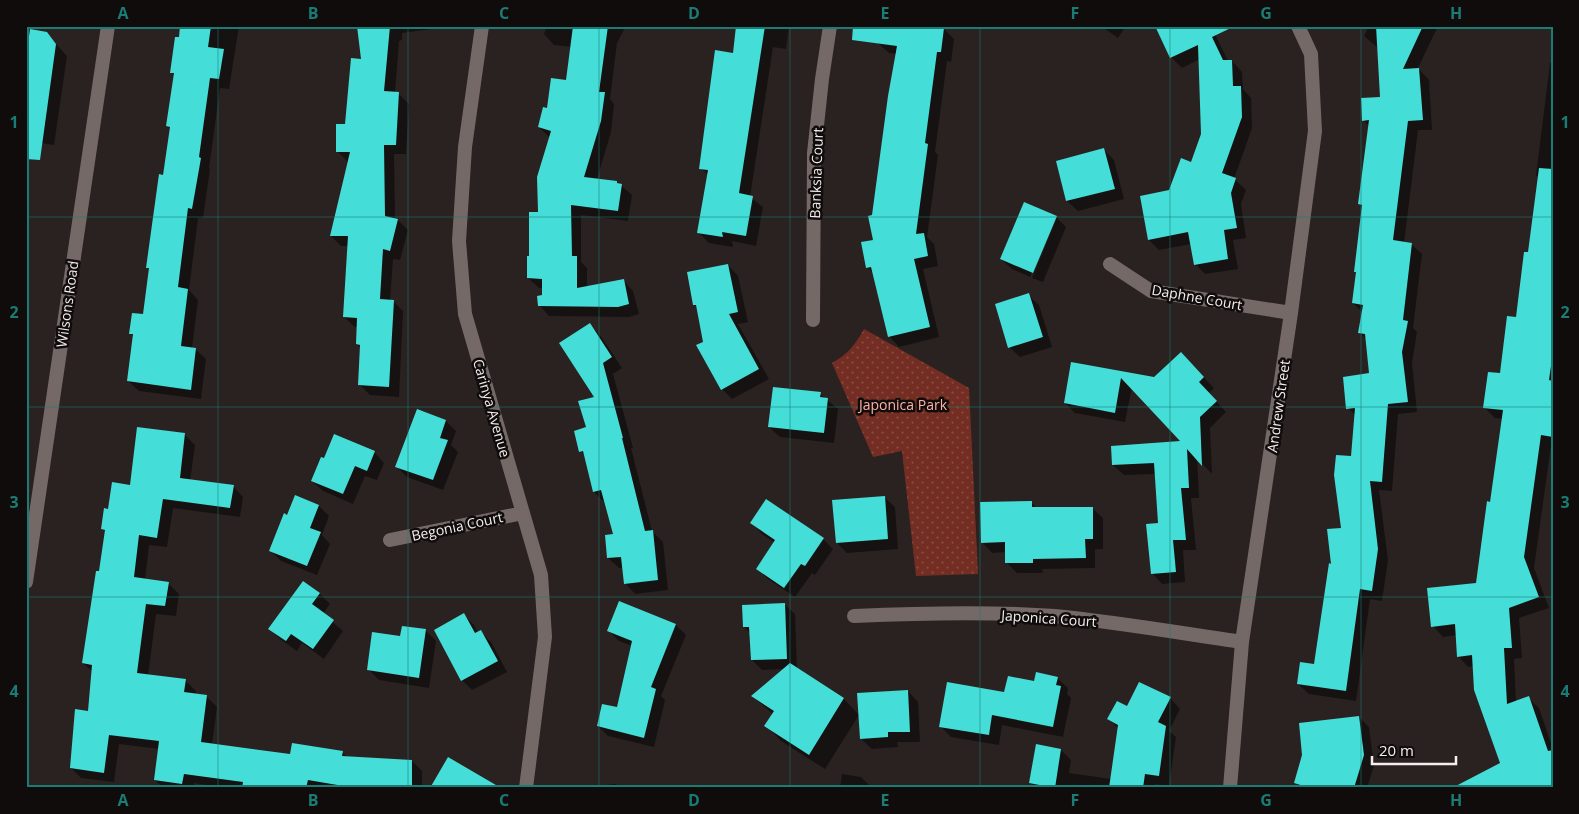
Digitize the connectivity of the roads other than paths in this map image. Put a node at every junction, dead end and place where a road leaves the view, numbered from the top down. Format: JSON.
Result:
{"nodes":[{"id":1,"x":108,"y":26,"type":"edge"},
{"id":2,"x":482,"y":26,"type":"edge"},
{"id":3,"x":830,"y":26,"type":"edge"},
{"id":4,"x":1298,"y":26,"type":"edge"},
{"id":5,"x":1110,"y":264,"type":"dead end"},
{"id":6,"x":1291,"y":313,"type":"junction"},
{"id":7,"x":813,"y":320,"type":"dead end"},
{"id":8,"x":523,"y":513,"type":"junction"},
{"id":9,"x":390,"y":540,"type":"dead end"},
{"id":10,"x":26,"y":582,"type":"edge"},
{"id":11,"x":854,"y":616,"type":"dead end"},
{"id":12,"x":1242,"y":642,"type":"junction"},
{"id":13,"x":526,"y":788,"type":"edge"},
{"id":14,"x":1230,"y":788,"type":"edge"}],
"edges":[{"from":1,"to":10,"type":"street","name":"Wilsons Road"},
{"from":2,"to":8,"type":"street","name":"Carinya Avenue"},
{"from":3,"to":7,"type":"street","name":"Banksia Court"},
{"from":4,"to":6,"type":"street","name":"Andrew Street"},
{"from":5,"to":6,"type":"street","name":"Daphne Court"},
{"from":6,"to":12,"type":"street","name":"Andrew Street"},
{"from":8,"to":9,"type":"street","name":"Begonia Court"},
{"from":8,"to":13,"type":"street","name":"Carinya Avenue"},
{"from":11,"to":12,"type":"street","name":"Japonica Court"},
{"from":12,"to":14,"type":"street","name":"Andrew Street"}]}
